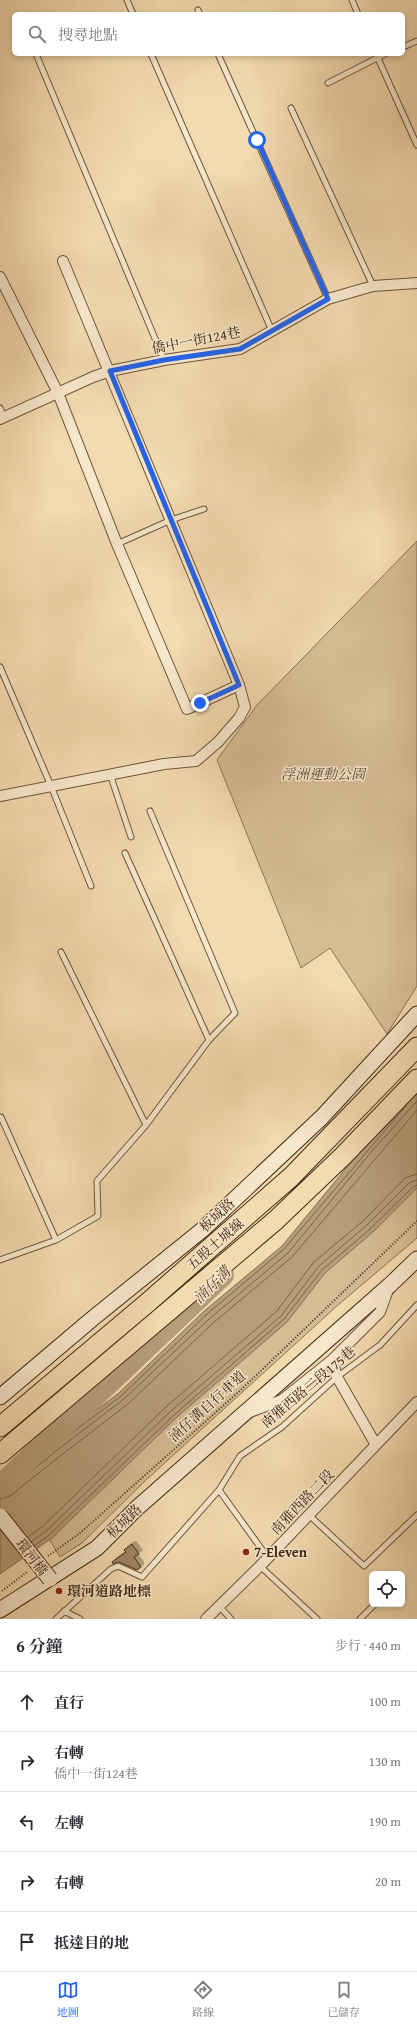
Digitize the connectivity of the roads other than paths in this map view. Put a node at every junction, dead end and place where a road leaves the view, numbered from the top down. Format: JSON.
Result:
{"nodes":[{"id":1,"x":127,"y":0,"type":"edge"},
{"id":2,"x":352,"y":0,"type":"edge"},
{"id":3,"x":132,"y":12,"type":"edge"},
{"id":4,"x":357,"y":12,"type":"edge"},
{"id":5,"x":417,"y":41,"type":"edge"},
{"id":6,"x":405,"y":46,"type":"edge"},
{"id":7,"x":37,"y":56,"type":"edge"},
{"id":8,"x":152,"y":56,"type":"edge"},
{"id":9,"x":219,"y":56,"type":"edge"},
{"id":10,"x":377,"y":56,"type":"edge"},
{"id":11,"x":328,"y":83,"type":"dead end"},
{"id":12,"x":291,"y":108,"type":"dead end"},
{"id":13,"x":417,"y":145,"type":"edge"},
{"id":14,"x":63,"y":261,"type":"dead end"},
{"id":15,"x":0,"y":277,"type":"edge"},
{"id":16,"x":417,"y":283,"type":"edge"},
{"id":17,"x":373,"y":286,"type":"junction"},
{"id":18,"x":328,"y":299,"type":"junction"},
{"id":19,"x":273,"y":332,"type":"junction"},
{"id":20,"x":164,"y":360,"type":"junction"},
{"id":21,"x":110,"y":371,"type":"junction"},
{"id":22,"x":58,"y":393,"type":"junction"},
{"id":23,"x":1,"y":415,"type":"edge"},
{"id":24,"x":204,"y":509,"type":"dead end"},
{"id":25,"x":171,"y":520,"type":"junction"},
{"id":26,"x":118,"y":544,"type":"junction"},
{"id":27,"x":0,"y":667,"type":"edge"},
{"id":28,"x":239,"y":685,"type":"junction"},
{"id":29,"x":110,"y":774,"type":"junction"},
{"id":30,"x":51,"y":786,"type":"junction"},
{"id":31,"x":0,"y":796,"type":"edge"},
{"id":32,"x":150,"y":811,"type":"dead end"},
{"id":33,"x":131,"y":837,"type":"dead end"},
{"id":34,"x":125,"y":853,"type":"dead end"},
{"id":35,"x":91,"y":886,"type":"dead end"},
{"id":36,"x":61,"y":952,"type":"dead end"},
{"id":37,"x":417,"y":1014,"type":"edge"},
{"id":38,"x":209,"y":1040,"type":"junction"},
{"id":39,"x":417,"y":1047,"type":"edge"},
{"id":40,"x":417,"y":1079,"type":"edge"},
{"id":41,"x":1,"y":1117,"type":"dead end"},
{"id":42,"x":146,"y":1125,"type":"junction"},
{"id":43,"x":56,"y":1240,"type":"junction"},
{"id":44,"x":417,"y":1259,"type":"edge"},
{"id":45,"x":0,"y":1260,"type":"edge"},
{"id":46,"x":390,"y":1285,"type":"junction"},
{"id":47,"x":417,"y":1305,"type":"edge"},
{"id":48,"x":332,"y":1360,"type":"junction"},
{"id":49,"x":337,"y":1377,"type":"junction"},
{"id":50,"x":0,"y":1396,"type":"edge"},
{"id":51,"x":417,"y":1402,"type":"edge"},
{"id":52,"x":240,"y":1416,"type":"junction"},
{"id":53,"x":0,"y":1427,"type":"edge"},
{"id":54,"x":376,"y":1445,"type":"junction"},
{"id":55,"x":0,"y":1454,"type":"edge"},
{"id":56,"x":219,"y":1490,"type":"junction"},
{"id":57,"x":309,"y":1515,"type":"junction"},
{"id":58,"x":417,"y":1515,"type":"edge"},
{"id":59,"x":0,"y":1516,"type":"edge"},
{"id":60,"x":264,"y":1562,"type":"junction"},
{"id":61,"x":50,"y":1579,"type":"junction"},
{"id":62,"x":219,"y":1606,"type":"junction"},
{"id":63,"x":372,"y":1607,"type":"edge"},
{"id":64,"x":0,"y":1610,"type":"edge"},
{"id":65,"x":64,"y":1611,"type":"junction"},
{"id":66,"x":56,"y":1619,"type":"edge"},
{"id":67,"x":80,"y":1619,"type":"edge"},
{"id":68,"x":206,"y":1619,"type":"edge"},
{"id":69,"x":231,"y":1619,"type":"edge"},
{"id":70,"x":318,"y":1619,"type":"edge"},
{"id":71,"x":360,"y":1619,"type":"edge"}],
"edges":[{"from":1,"to":3,"type":"lane"},
{"from":2,"to":4,"type":"lane"},
{"from":5,"to":6,"type":"lane"},
{"from":7,"to":20,"type":"lane"},
{"from":8,"to":19,"type":"lane"},
{"from":9,"to":18,"type":"lane"},
{"from":10,"to":11,"type":"lane"},
{"from":10,"to":13,"type":"lane"},
{"from":12,"to":17,"type":"lane"},
{"from":14,"to":21,"type":"street"},
{"from":15,"to":22,"type":"street"},
{"from":16,"to":17,"type":"street","name":"僑中一街124巷"},
{"from":17,"to":18,"type":"street","name":"僑中一街124巷"},
{"from":18,"to":19,"type":"street","name":"僑中一街124巷"},
{"from":19,"to":20,"type":"street","name":"僑中一街124巷"},
{"from":20,"to":21,"type":"street","name":"僑中一街124巷"},
{"from":21,"to":22,"type":"street","name":"僑中一街124巷"},
{"from":21,"to":25,"type":"street"},
{"from":22,"to":23,"type":"street","name":"僑中一街124巷"},
{"from":22,"to":26,"type":"street"},
{"from":24,"to":25,"type":"lane"},
{"from":25,"to":26,"type":"lane"},
{"from":25,"to":28,"type":"street"},
{"from":26,"to":28,"type":"street"},
{"from":27,"to":30,"type":"lane"},
{"from":28,"to":29,"type":"street"},
{"from":29,"to":30,"type":"street"},
{"from":29,"to":33,"type":"lane"},
{"from":30,"to":31,"type":"street"},
{"from":30,"to":35,"type":"lane"},
{"from":32,"to":38,"type":"lane"},
{"from":34,"to":38,"type":"lane"},
{"from":36,"to":42,"type":"lane"},
{"from":37,"to":50,"type":"street","name":"板城路"},
{"from":38,"to":42,"type":"lane"},
{"from":39,"to":53,"type":"highway","name":"五股土城線"},
{"from":40,"to":55,"type":"highway","name":"五股土城線"},
{"from":41,"to":43,"type":"lane"},
{"from":42,"to":43,"type":"lane"},
{"from":43,"to":45,"type":"lane"},
{"from":44,"to":46,"type":"street","name":"板城路"},
{"from":46,"to":48,"type":"street"},
{"from":46,"to":52,"type":"street","name":"板城路"},
{"from":47,"to":49,"type":"lane","name":"南雅西路二段175巷"},
{"from":48,"to":49,"type":"street"},
{"from":48,"to":52,"type":"street"},
{"from":49,"to":54,"type":"street"},
{"from":49,"to":56,"type":"lane","name":"南雅西路二段175巷"},
{"from":51,"to":54,"type":"street","name":"南雅西路二段"},
{"from":52,"to":61,"type":"street","name":"板城路"},
{"from":54,"to":57,"type":"street","name":"南雅西路二段"},
{"from":56,"to":60,"type":"lane"},
{"from":56,"to":65,"type":"lane","name":"南雅西路二段175巷"},
{"from":57,"to":58,"type":"lane"},
{"from":57,"to":60,"type":"street","name":"南雅西路二段"},
{"from":59,"to":61,"type":"street","name":"環河橋","bridge":true},
{"from":60,"to":62,"type":"street","name":"南雅西路二段"},
{"from":60,"to":70,"type":"lane"},
{"from":61,"to":64,"type":"street","name":"板城路"},
{"from":62,"to":68,"type":"street","name":"南雅西路二段"},
{"from":62,"to":69,"type":"lane"},
{"from":63,"to":71,"type":"lane"},
{"from":65,"to":66,"type":"lane"},
{"from":65,"to":67,"type":"lane"}]}
